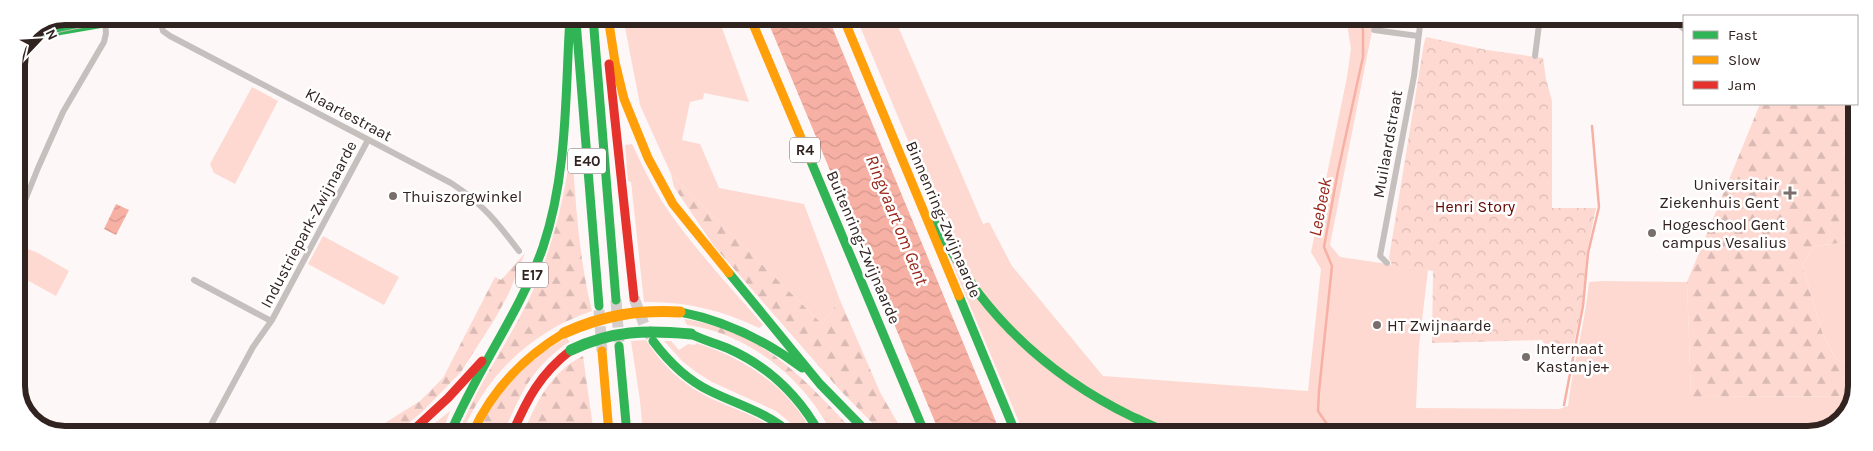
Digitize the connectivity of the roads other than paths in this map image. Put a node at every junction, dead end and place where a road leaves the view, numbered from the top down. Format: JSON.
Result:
{"nodes":[{"id":1,"x":89,"y":25,"type":"edge"},
{"id":2,"x":105,"y":25,"type":"edge"},
{"id":3,"x":161,"y":25,"type":"edge"},
{"id":4,"x":569,"y":25,"type":"edge"},
{"id":5,"x":576,"y":25,"type":"edge"},
{"id":6,"x":594,"y":25,"type":"edge"},
{"id":7,"x":607,"y":25,"type":"edge"},
{"id":8,"x":608,"y":25,"type":"edge"},
{"id":9,"x":753,"y":25,"type":"edge"},
{"id":10,"x":845,"y":25,"type":"edge"},
{"id":11,"x":1420,"y":25,"type":"edge"},
{"id":12,"x":1539,"y":25,"type":"edge"},
{"id":13,"x":1374,"y":30,"type":"dead end"},
{"id":14,"x":38,"y":36,"type":"edge"},
{"id":15,"x":1418,"y":36,"type":"junction"},
{"id":16,"x":1535,"y":56,"type":"dead end"},
{"id":17,"x":368,"y":140,"type":"junction"},
{"id":18,"x":914,"y":189,"type":"junction"},
{"id":19,"x":25,"y":200,"type":"edge"},
{"id":20,"x":519,"y":251,"type":"dead end"},
{"id":21,"x":1387,"y":263,"type":"dead end"},
{"id":22,"x":194,"y":280,"type":"dead end"},
{"id":23,"x":634,"y":298,"type":"tunnel mouth"},
{"id":24,"x":616,"y":300,"type":"tunnel mouth"},
{"id":25,"x":598,"y":306,"type":"tunnel mouth"},
{"id":26,"x":271,"y":321,"type":"junction"},
{"id":27,"x":653,"y":341,"type":"tunnel mouth"},
{"id":28,"x":619,"y":346,"type":"tunnel mouth"},
{"id":29,"x":492,"y":351,"type":"junction"},
{"id":30,"x":602,"y":351,"type":"tunnel mouth"},
{"id":31,"x":820,"y":384,"type":"junction"},
{"id":32,"x":210,"y":426,"type":"edge"},
{"id":33,"x":418,"y":426,"type":"edge"},
{"id":34,"x":453,"y":426,"type":"edge"},
{"id":35,"x":476,"y":426,"type":"edge"},
{"id":36,"x":516,"y":426,"type":"edge"},
{"id":37,"x":608,"y":426,"type":"edge"},
{"id":38,"x":625,"y":426,"type":"edge"},
{"id":39,"x":780,"y":426,"type":"edge"},
{"id":40,"x":815,"y":426,"type":"edge"},
{"id":41,"x":861,"y":426,"type":"edge"},
{"id":42,"x":922,"y":426,"type":"edge"},
{"id":43,"x":1013,"y":426,"type":"edge"},
{"id":44,"x":1157,"y":426,"type":"edge"}],
"edges":[{"from":1,"to":14,"type":"main road"},
{"from":2,"to":19,"type":"street"},
{"from":3,"to":17,"type":"street","name":"Klaartestraat"},
{"from":4,"to":29,"type":"main road","number":"E17"},
{"from":5,"to":25,"type":"main road","number":"E40"},
{"from":6,"to":24,"type":"main road","number":"E40"},
{"from":7,"to":23,"type":"main road"},
{"from":8,"to":31,"type":"main road"},
{"from":9,"to":42,"type":"main road","name":"Buitenring-Zwijnaarde","number":"R4"},
{"from":10,"to":18,"type":"main road","name":"Binnenring-Zwijnaarde"},
{"from":11,"to":15,"type":"street","name":"Muilaardstraat"},
{"from":12,"to":16,"type":"street"},
{"from":13,"to":15,"type":"street"},
{"from":15,"to":21,"type":"street","name":"Muilaardstraat"},
{"from":17,"to":20,"type":"street","name":"Klaartestraat"},
{"from":17,"to":26,"type":"street","name":"Industriepark-Zwijnaarde"},
{"from":18,"to":43,"type":"main road","name":"Binnenring-Zwijnaarde"},
{"from":18,"to":44,"type":"main road"},
{"from":22,"to":26,"type":"street","name":"Industriepark-Zwijnaarde"},
{"from":26,"to":32,"type":"street","name":"Industriepark-Zwijnaarde"},
{"from":27,"to":39,"type":"main road"},
{"from":28,"to":38,"type":"main road"},
{"from":29,"to":33,"type":"main road"},
{"from":29,"to":34,"type":"main road","number":"E17"},
{"from":30,"to":37,"type":"main road"},
{"from":31,"to":35,"type":"main road","bridge":true},
{"from":31,"to":41,"type":"main road"},
{"from":36,"to":40,"type":"main road","bridge":true}]}
